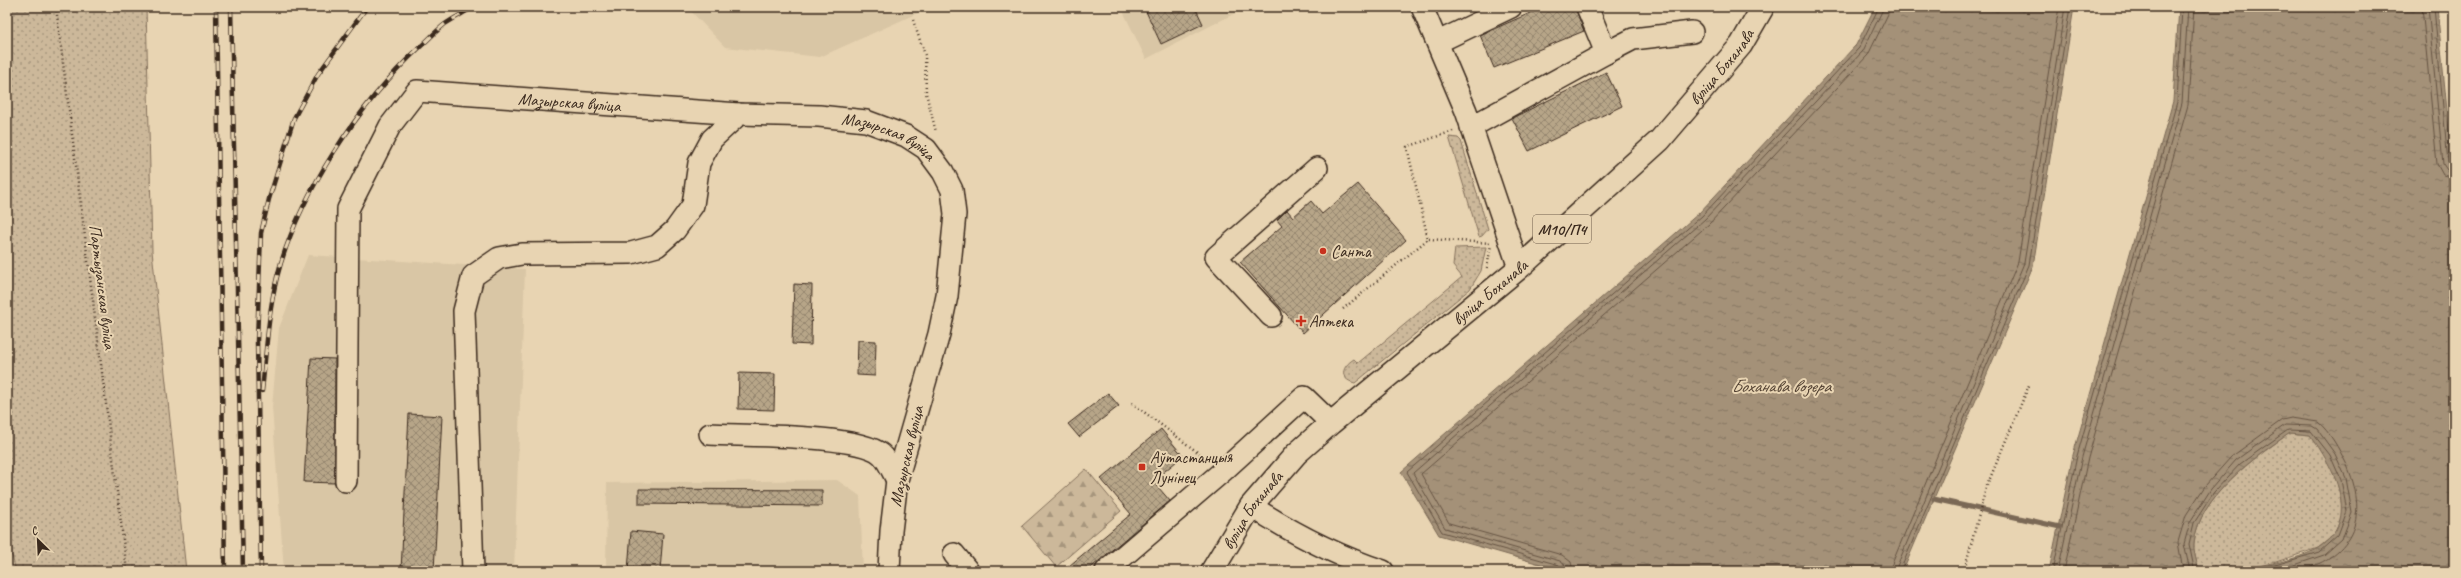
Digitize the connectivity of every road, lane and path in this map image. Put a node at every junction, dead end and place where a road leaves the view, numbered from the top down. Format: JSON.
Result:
{"nodes":[{"id":1,"x":56,"y":7,"type":"edge"},
{"id":2,"x":1422,"y":7,"type":"edge"},
{"id":3,"x":1511,"y":7,"type":"edge"},
{"id":4,"x":1587,"y":7,"type":"edge"},
{"id":5,"x":1763,"y":7,"type":"edge"},
{"id":6,"x":913,"y":20,"type":"dead end"},
{"id":7,"x":1692,"y":32,"type":"dead end"},
{"id":8,"x":1438,"y":42,"type":"junction"},
{"id":9,"x":1606,"y":53,"type":"junction"},
{"id":10,"x":739,"y":114,"type":"junction"},
{"id":11,"x":1464,"y":130,"type":"junction"},
{"id":12,"x":937,"y":136,"type":"dead end"},
{"id":13,"x":1317,"y":168,"type":"dead end"},
{"id":14,"x":1491,"y":235,"type":"dead end"},
{"id":15,"x":1428,"y":239,"type":"junction"},
{"id":16,"x":1491,"y":243,"type":"junction"},
{"id":17,"x":1519,"y":268,"type":"junction"},
{"id":18,"x":1486,"y":271,"type":"dead end"},
{"id":19,"x":1343,"y":309,"type":"dead end"},
{"id":20,"x":1271,"y":316,"type":"dead end"},
{"id":21,"x":2030,"y":383,"type":"dead end"},
{"id":22,"x":1132,"y":403,"type":"dead end"},
{"id":23,"x":1331,"y":423,"type":"junction"},
{"id":24,"x":710,"y":434,"type":"dead end"},
{"id":25,"x":1223,"y":471,"type":"junction"},
{"id":26,"x":897,"y":480,"type":"junction"},
{"id":27,"x":346,"y":481,"type":"dead end"},
{"id":28,"x":1251,"y":506,"type":"junction"},
{"id":29,"x":954,"y":554,"type":"dead end"},
{"id":30,"x":127,"y":571,"type":"edge"},
{"id":31,"x":473,"y":571,"type":"edge"},
{"id":32,"x":890,"y":571,"type":"edge"},
{"id":33,"x":968,"y":571,"type":"edge"},
{"id":34,"x":1106,"y":571,"type":"edge"},
{"id":35,"x":1212,"y":571,"type":"edge"},
{"id":36,"x":1383,"y":571,"type":"edge"},
{"id":37,"x":1964,"y":571,"type":"edge"}],
"edges":[{"from":1,"to":30,"type":"path","name":"Партызанская вуліца"},
{"from":2,"to":8,"type":"street"},
{"from":3,"to":8,"type":"street"},
{"from":4,"to":9,"type":"street"},
{"from":5,"to":17,"type":"main road","name":"вуліца Боханава","number":"М10/П4"},
{"from":6,"to":12,"type":"path"},
{"from":7,"to":9,"type":"street"},
{"from":8,"to":11,"type":"street"},
{"from":9,"to":11,"type":"street"},
{"from":10,"to":26,"type":"street","name":"Мазырская вуліца"},
{"from":10,"to":27,"type":"street","name":"Мазырская вуліца"},
{"from":10,"to":31,"type":"street"},
{"from":11,"to":15,"type":"path"},
{"from":11,"to":17,"type":"street"},
{"from":13,"to":20,"type":"street"},
{"from":14,"to":16,"type":"path"},
{"from":15,"to":16,"type":"path"},
{"from":15,"to":19,"type":"path"},
{"from":16,"to":18,"type":"path"},
{"from":17,"to":23,"type":"main road","name":"вуліца Боханава","number":"М10/П4"},
{"from":21,"to":37,"type":"path"},
{"from":22,"to":25,"type":"path"},
{"from":23,"to":25,"type":"street"},
{"from":23,"to":28,"type":"main road","name":"вуліца Боханава","number":"М10/П4"},
{"from":24,"to":26,"type":"street"},
{"from":25,"to":34,"type":"street"},
{"from":26,"to":32,"type":"street","name":"Мазырская вуліца"},
{"from":28,"to":35,"type":"main road","name":"вуліца Боханава","number":"М10/П4"},
{"from":28,"to":36,"type":"street"},
{"from":29,"to":33,"type":"street"}]}
